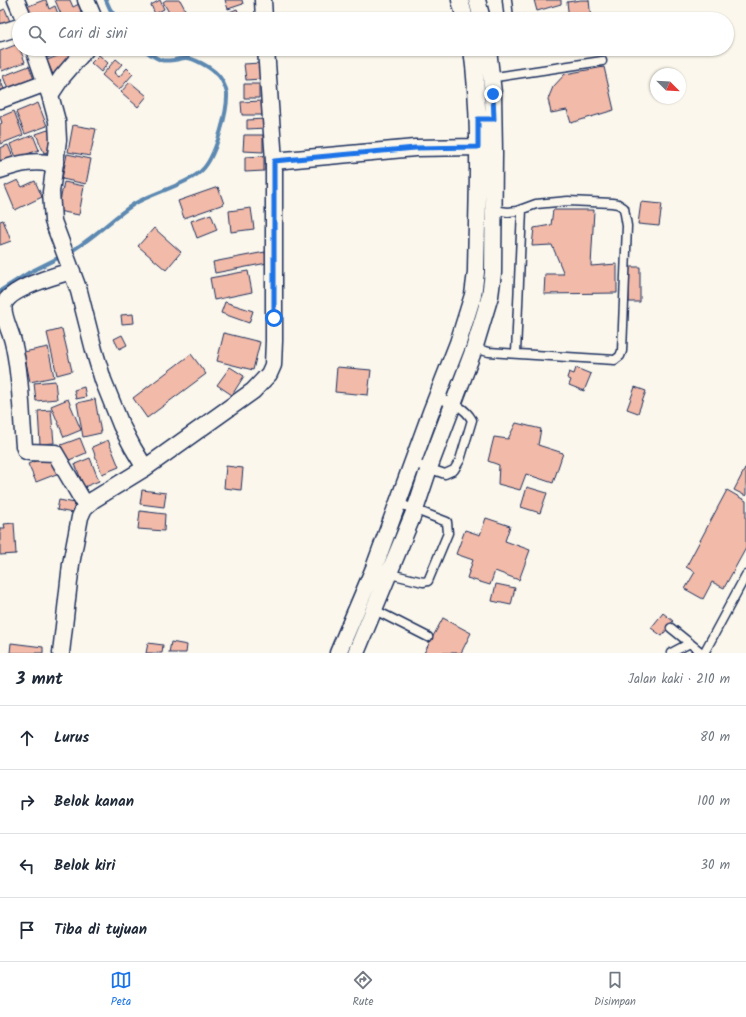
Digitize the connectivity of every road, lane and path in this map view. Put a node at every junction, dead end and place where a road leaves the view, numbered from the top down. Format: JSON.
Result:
{"nodes":[{"id":1,"x":16,"y":0,"type":"edge"},
{"id":2,"x":86,"y":0,"type":"edge"},
{"id":3,"x":262,"y":0,"type":"edge"},
{"id":4,"x":460,"y":0,"type":"edge"},
{"id":5,"x":477,"y":0,"type":"edge"},
{"id":6,"x":507,"y":0,"type":"edge"},
{"id":7,"x":21,"y":12,"type":"edge"},
{"id":8,"x":91,"y":12,"type":"edge"},
{"id":9,"x":263,"y":12,"type":"edge"},
{"id":10,"x":463,"y":12,"type":"edge"},
{"id":11,"x":480,"y":12,"type":"edge"},
{"id":12,"x":508,"y":12,"type":"edge"},
{"id":13,"x":12,"y":29,"type":"edge"},
{"id":14,"x":0,"y":33,"type":"edge"},
{"id":15,"x":36,"y":56,"type":"edge"},
{"id":16,"x":80,"y":56,"type":"edge"},
{"id":17,"x":266,"y":56,"type":"edge"},
{"id":18,"x":475,"y":56,"type":"edge"},
{"id":19,"x":487,"y":56,"type":"edge"},
{"id":20,"x":602,"y":61,"type":"dead end"},
{"id":21,"x":484,"y":78,"type":"junction"},
{"id":22,"x":48,"y":89,"type":"junction"},
{"id":23,"x":0,"y":100,"type":"edge"},
{"id":24,"x":486,"y":119,"type":"junction"},
{"id":25,"x":478,"y":147,"type":"junction"},
{"id":26,"x":274,"y":161,"type":"junction"},
{"id":27,"x":55,"y":164,"type":"junction"},
{"id":28,"x":0,"y":170,"type":"edge"},
{"id":29,"x":477,"y":208,"type":"junction"},
{"id":30,"x":522,"y":209,"type":"junction"},
{"id":31,"x":494,"y":210,"type":"junction"},
{"id":32,"x":71,"y":267,"type":"junction"},
{"id":33,"x":458,"y":343,"type":"junction"},
{"id":34,"x":474,"y":349,"type":"junction"},
{"id":35,"x":516,"y":353,"type":"junction"},
{"id":36,"x":437,"y":398,"type":"junction"},
{"id":37,"x":453,"y":404,"type":"junction"},
{"id":38,"x":413,"y":463,"type":"junction"},
{"id":39,"x":145,"y":468,"type":"junction"},
{"id":40,"x":429,"y":468,"type":"junction"},
{"id":41,"x":398,"y":503,"type":"junction"},
{"id":42,"x":86,"y":506,"type":"junction"},
{"id":43,"x":415,"y":510,"type":"junction"},
{"id":44,"x":374,"y":568,"type":"junction"},
{"id":45,"x":389,"y":574,"type":"junction"},
{"id":46,"x":746,"y":575,"type":"edge"},
{"id":47,"x":360,"y":602,"type":"junction"},
{"id":48,"x":374,"y":609,"type":"junction"},
{"id":49,"x":671,"y":628,"type":"dead end"},
{"id":50,"x":428,"y":638,"type":"dead end"},
{"id":51,"x":690,"y":643,"type":"junction"},
{"id":52,"x":61,"y":653,"type":"edge"},
{"id":53,"x":338,"y":653,"type":"edge"},
{"id":54,"x":356,"y":653,"type":"edge"},
{"id":55,"x":672,"y":653,"type":"edge"},
{"id":56,"x":703,"y":653,"type":"edge"}],
"edges":[{"from":1,"to":7,"type":"street"},
{"from":2,"to":8,"type":"street"},
{"from":3,"to":9,"type":"street"},
{"from":4,"to":10,"type":"street"},
{"from":5,"to":11,"type":"street"},
{"from":6,"to":12,"type":"lane"},
{"from":13,"to":14,"type":"street"},
{"from":15,"to":22,"type":"street"},
{"from":16,"to":22,"type":"street"},
{"from":17,"to":26,"type":"street"},
{"from":18,"to":21,"type":"street"},
{"from":19,"to":21,"type":"street"},
{"from":20,"to":21,"type":"lane"},
{"from":21,"to":24,"type":"street"},
{"from":22,"to":23,"type":"street"},
{"from":22,"to":27,"type":"street"},
{"from":24,"to":25,"type":"street"},
{"from":24,"to":31,"type":"street"},
{"from":25,"to":26,"type":"street"},
{"from":25,"to":29,"type":"street"},
{"from":26,"to":39,"type":"street"},
{"from":27,"to":28,"type":"street"},
{"from":27,"to":32,"type":"street"},
{"from":29,"to":31,"type":"lane"},
{"from":29,"to":33,"type":"street"},
{"from":30,"to":31,"type":"lane"},
{"from":30,"to":35,"type":"lane"},
{"from":30,"to":35,"type":"lane"},
{"from":31,"to":34,"type":"street"},
{"from":32,"to":39,"type":"street"},
{"from":32,"to":42,"type":"street"},
{"from":33,"to":34,"type":"lane"},
{"from":33,"to":36,"type":"street"},
{"from":34,"to":35,"type":"lane"},
{"from":34,"to":37,"type":"street"},
{"from":36,"to":37,"type":"lane"},
{"from":36,"to":38,"type":"street"},
{"from":37,"to":40,"type":"street"},
{"from":37,"to":40,"type":"lane"},
{"from":38,"to":40,"type":"lane"},
{"from":38,"to":41,"type":"street"},
{"from":39,"to":42,"type":"street"},
{"from":40,"to":43,"type":"street"},
{"from":41,"to":43,"type":"lane"},
{"from":41,"to":44,"type":"street"},
{"from":42,"to":52,"type":"street"},
{"from":43,"to":45,"type":"street"},
{"from":43,"to":45,"type":"lane"},
{"from":44,"to":45,"type":"lane"},
{"from":44,"to":47,"type":"street"},
{"from":45,"to":48,"type":"street"},
{"from":46,"to":56,"type":"lane"},
{"from":47,"to":48,"type":"lane"},
{"from":47,"to":53,"type":"street"},
{"from":48,"to":50,"type":"lane"},
{"from":48,"to":54,"type":"street"},
{"from":49,"to":51,"type":"lane"},
{"from":51,"to":55,"type":"lane"},
{"from":51,"to":56,"type":"lane"}]}
